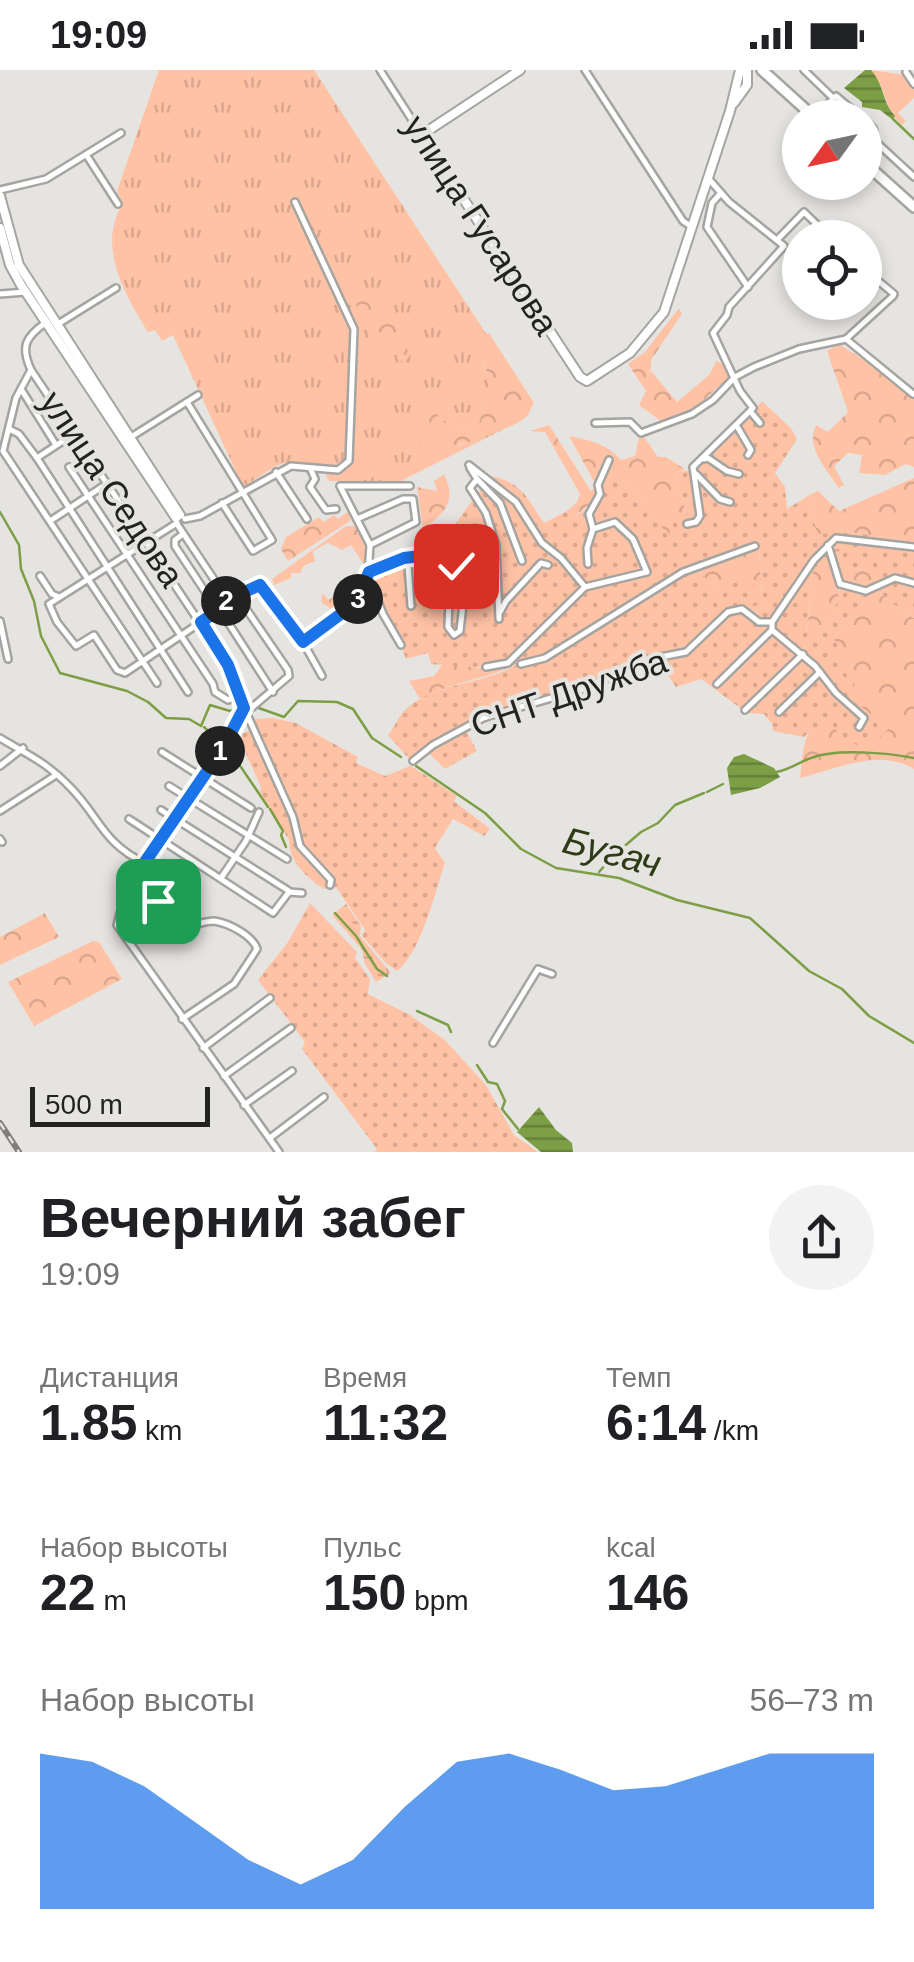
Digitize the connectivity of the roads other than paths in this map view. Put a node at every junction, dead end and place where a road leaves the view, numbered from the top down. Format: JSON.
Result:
{"nodes":[{"id":1,"x":380,"y":70,"type":"edge"},
{"id":2,"x":520,"y":70,"type":"edge"},
{"id":3,"x":584,"y":70,"type":"edge"},
{"id":4,"x":764,"y":70,"type":"edge"},
{"id":5,"x":804,"y":70,"type":"edge"},
{"id":6,"x":906,"y":72,"type":"edge"},
{"id":7,"x":742,"y":78,"type":"edge"},
{"id":8,"x":914,"y":84,"type":"edge"},
{"id":9,"x":836,"y":97,"type":"junction"},
{"id":10,"x":796,"y":100,"type":"edge"},
{"id":11,"x":833,"y":100,"type":"edge"},
{"id":12,"x":840,"y":100,"type":"edge"},
{"id":13,"x":120,"y":133,"type":"dead end"},
{"id":14,"x":423,"y":137,"type":"junction"},
{"id":15,"x":882,"y":148,"type":"edge"},
{"id":16,"x":87,"y":155,"type":"junction"},
{"id":17,"x":914,"y":177,"type":"edge"},
{"id":18,"x":708,"y":178,"type":"junction"},
{"id":19,"x":882,"y":178,"type":"edge"},
{"id":20,"x":0,"y":193,"type":"edge"},
{"id":21,"x":721,"y":193,"type":"junction"},
{"id":22,"x":294,"y":202,"type":"dead end"},
{"id":23,"x":118,"y":204,"type":"dead end"},
{"id":24,"x":914,"y":207,"type":"edge"},
{"id":25,"x":692,"y":227,"type":"junction"},
{"id":26,"x":0,"y":228,"type":"edge"},
{"id":27,"x":782,"y":235,"type":"edge"},
{"id":28,"x":777,"y":240,"type":"junction"},
{"id":29,"x":2,"y":245,"type":"edge"},
{"id":30,"x":882,"y":285,"type":"edge"},
{"id":31,"x":748,"y":287,"type":"junction"},
{"id":32,"x":116,"y":288,"type":"dead end"},
{"id":33,"x":26,"y":292,"type":"junction"},
{"id":34,"x":0,"y":294,"type":"edge"},
{"id":35,"x":882,"y":306,"type":"edge"},
{"id":36,"x":867,"y":320,"type":"edge"},
{"id":37,"x":51,"y":325,"type":"junction"},
{"id":38,"x":846,"y":339,"type":"junction"},
{"id":39,"x":30,"y":370,"type":"junction"},
{"id":40,"x":735,"y":377,"type":"junction"},
{"id":41,"x":20,"y":388,"type":"junction"},
{"id":42,"x":913,"y":394,"type":"edge"},
{"id":43,"x":198,"y":395,"type":"dead end"},
{"id":44,"x":187,"y":402,"type":"junction"},
{"id":45,"x":750,"y":408,"type":"junction"},
{"id":46,"x":595,"y":423,"type":"dead end"},
{"id":47,"x":760,"y":424,"type":"dead end"},
{"id":48,"x":738,"y":426,"type":"junction"},
{"id":49,"x":74,"y":433,"type":"junction"},
{"id":50,"x":5,"y":434,"type":"edge"},
{"id":51,"x":131,"y":437,"type":"junction"},
{"id":52,"x":56,"y":445,"type":"junction"},
{"id":53,"x":748,"y":455,"type":"dead end"},
{"id":54,"x":37,"y":458,"type":"junction"},
{"id":55,"x":701,"y":459,"type":"junction"},
{"id":56,"x":609,"y":460,"type":"dead end"},
{"id":57,"x":69,"y":466,"type":"dead end"},
{"id":58,"x":309,"y":468,"type":"junction"},
{"id":59,"x":276,"y":472,"type":"junction"},
{"id":60,"x":695,"y":472,"type":"junction"},
{"id":61,"x":739,"y":474,"type":"dead end"},
{"id":62,"x":477,"y":479,"type":"junction"},
{"id":63,"x":108,"y":483,"type":"junction"},
{"id":64,"x":410,"y":486,"type":"dead end"},
{"id":65,"x":242,"y":492,"type":"junction"},
{"id":66,"x":89,"y":496,"type":"junction"},
{"id":67,"x":165,"y":497,"type":"junction"},
{"id":68,"x":730,"y":502,"type":"dead end"},
{"id":69,"x":222,"y":504,"type":"junction"},
{"id":70,"x":336,"y":508,"type":"dead end"},
{"id":71,"x":69,"y":510,"type":"junction"},
{"id":72,"x":307,"y":519,"type":"dead end"},
{"id":73,"x":357,"y":519,"type":"junction"},
{"id":74,"x":50,"y":520,"type":"junction"},
{"id":75,"x":180,"y":520,"type":"junction"},
{"id":76,"x":687,"y":524,"type":"dead end"},
{"id":77,"x":594,"y":528,"type":"junction"},
{"id":78,"x":183,"y":534,"type":"junction"},
{"id":79,"x":147,"y":542,"type":"junction"},
{"id":80,"x":189,"y":542,"type":"junction"},
{"id":81,"x":370,"y":545,"type":"junction"},
{"id":82,"x":755,"y":546,"type":"dead end"},
{"id":83,"x":828,"y":546,"type":"junction"},
{"id":84,"x":914,"y":546,"type":"edge"},
{"id":85,"x":128,"y":554,"type":"junction"},
{"id":86,"x":404,"y":558,"type":"junction"},
{"id":87,"x":522,"y":561,"type":"dead end"},
{"id":88,"x":588,"y":564,"type":"dead end"},
{"id":89,"x":548,"y":565,"type":"dead end"},
{"id":90,"x":108,"y":567,"type":"junction"},
{"id":91,"x":368,"y":573,"type":"junction"},
{"id":92,"x":40,"y":576,"type":"dead end"},
{"id":93,"x":88,"y":580,"type":"junction"},
{"id":94,"x":914,"y":583,"type":"edge"},
{"id":95,"x":585,"y":587,"type":"junction"},
{"id":96,"x":238,"y":596,"type":"junction"},
{"id":97,"x":60,"y":597,"type":"junction"},
{"id":98,"x":224,"y":599,"type":"junction"},
{"id":99,"x":450,"y":601,"type":"dead end"},
{"id":100,"x":411,"y":606,"type":"dead end"},
{"id":101,"x":220,"y":609,"type":"junction"},
{"id":102,"x":0,"y":621,"type":"edge"},
{"id":103,"x":201,"y":622,"type":"junction"},
{"id":104,"x":772,"y":626,"type":"junction"},
{"id":105,"x":180,"y":635,"type":"junction"},
{"id":106,"x":303,"y":642,"type":"junction"},
{"id":107,"x":401,"y":645,"type":"dead end"},
{"id":108,"x":160,"y":648,"type":"junction"},
{"id":109,"x":802,"y":654,"type":"junction"},
{"id":110,"x":8,"y":659,"type":"dead end"},
{"id":111,"x":142,"y":661,"type":"junction"},
{"id":112,"x":520,"y":664,"type":"dead end"},
{"id":113,"x":486,"y":667,"type":"dead end"},
{"id":114,"x":820,"y":672,"type":"junction"},
{"id":115,"x":322,"y":676,"type":"dead end"},
{"id":116,"x":157,"y":683,"type":"dead end"},
{"id":117,"x":717,"y":684,"type":"dead end"},
{"id":118,"x":188,"y":692,"type":"dead end"},
{"id":119,"x":273,"y":692,"type":"junction"},
{"id":120,"x":241,"y":695,"type":"junction"},
{"id":121,"x":745,"y":710,"type":"dead end"},
{"id":122,"x":246,"y":711,"type":"junction"},
{"id":123,"x":779,"y":712,"type":"dead end"},
{"id":124,"x":859,"y":727,"type":"dead end"},
{"id":125,"x":0,"y":738,"type":"edge"},
{"id":126,"x":24,"y":748,"type":"junction"},
{"id":127,"x":162,"y":752,"type":"dead end"},
{"id":128,"x":413,"y":761,"type":"dead end"},
{"id":129,"x":0,"y":766,"type":"edge"},
{"id":130,"x":57,"y":775,"type":"junction"},
{"id":131,"x":201,"y":776,"type":"junction"},
{"id":132,"x":169,"y":786,"type":"dead end"},
{"id":133,"x":187,"y":796,"type":"junction"},
{"id":134,"x":251,"y":808,"type":"dead end"},
{"id":135,"x":161,"y":810,"type":"dead end"},
{"id":136,"x":0,"y":811,"type":"edge"},
{"id":137,"x":259,"y":812,"type":"dead end"},
{"id":138,"x":174,"y":818,"type":"junction"},
{"id":139,"x":129,"y":819,"type":"dead end"},
{"id":140,"x":248,"y":836,"type":"junction"},
{"id":141,"x":160,"y":839,"type":"junction"},
{"id":142,"x":234,"y":857,"type":"junction"},
{"id":143,"x":287,"y":859,"type":"dead end"},
{"id":144,"x":145,"y":862,"type":"junction"},
{"id":145,"x":221,"y":878,"type":"junction"},
{"id":146,"x":141,"y":882,"type":"junction"},
{"id":147,"x":330,"y":885,"type":"dead end"},
{"id":148,"x":289,"y":892,"type":"junction"},
{"id":149,"x":302,"y":893,"type":"dead end"},
{"id":150,"x":179,"y":916,"type":"dead end"},
{"id":151,"x":189,"y":924,"type":"dead end"},
{"id":152,"x":552,"y":974,"type":"dead end"},
{"id":153,"x":270,"y":998,"type":"dead end"},
{"id":154,"x":182,"y":1019,"type":"junction"},
{"id":155,"x":292,"y":1028,"type":"dead end"},
{"id":156,"x":493,"y":1043,"type":"dead end"},
{"id":157,"x":203,"y":1048,"type":"junction"},
{"id":158,"x":292,"y":1071,"type":"dead end"},
{"id":159,"x":224,"y":1076,"type":"junction"},
{"id":160,"x":324,"y":1097,"type":"dead end"},
{"id":161,"x":244,"y":1104,"type":"junction"},
{"id":162,"x":270,"y":1138,"type":"junction"},
{"id":163,"x":279,"y":1152,"type":"edge"}],
"edges":[{"from":1,"to":14,"type":"street","name":"улица Гусарова"},
{"from":2,"to":14,"type":"street"},
{"from":3,"to":25,"type":"street"},
{"from":4,"to":10,"type":"main road"},
{"from":5,"to":9,"type":"street"},
{"from":6,"to":8,"type":"street"},
{"from":7,"to":18,"type":"street"},
{"from":9,"to":11,"type":"street"},
{"from":9,"to":12,"type":"street"},
{"from":13,"to":16,"type":"street"},
{"from":14,"to":25,"type":"street","name":"улица Гусарова"},
{"from":15,"to":17,"type":"street"},
{"from":16,"to":20,"type":"street"},
{"from":16,"to":23,"type":"street"},
{"from":18,"to":21,"type":"street"},
{"from":18,"to":25,"type":"street"},
{"from":19,"to":24,"type":"main road"},
{"from":20,"to":37,"type":"street"},
{"from":21,"to":28,"type":"street"},
{"from":21,"to":31,"type":"street"},
{"from":22,"to":58,"type":"street"},
{"from":26,"to":29,"type":"street"},
{"from":27,"to":28,"type":"street"},
{"from":28,"to":31,"type":"street"},
{"from":29,"to":33,"type":"street"},
{"from":30,"to":35,"type":"street"},
{"from":31,"to":40,"type":"street"},
{"from":32,"to":37,"type":"street"},
{"from":33,"to":34,"type":"street"},
{"from":33,"to":37,"type":"street"},
{"from":36,"to":38,"type":"street"},
{"from":37,"to":39,"type":"street"},
{"from":37,"to":51,"type":"street"},
{"from":37,"to":67,"type":"street"},
{"from":38,"to":40,"type":"street"},
{"from":38,"to":42,"type":"street"},
{"from":39,"to":41,"type":"street"},
{"from":39,"to":49,"type":"street","name":"улица Седова"},
{"from":40,"to":45,"type":"street"},
{"from":40,"to":46,"type":"street"},
{"from":41,"to":50,"type":"street"},
{"from":41,"to":52,"type":"street"},
{"from":43,"to":44,"type":"street"},
{"from":44,"to":51,"type":"street"},
{"from":44,"to":65,"type":"street"},
{"from":45,"to":47,"type":"street"},
{"from":45,"to":48,"type":"street"},
{"from":48,"to":53,"type":"street"},
{"from":48,"to":55,"type":"street"},
{"from":49,"to":52,"type":"street"},
{"from":49,"to":63,"type":"street","name":"улица Седова"},
{"from":50,"to":54,"type":"street"},
{"from":50,"to":74,"type":"street"},
{"from":51,"to":67,"type":"street"},
{"from":52,"to":54,"type":"street"},
{"from":54,"to":71,"type":"street"},
{"from":55,"to":60,"type":"street"},
{"from":55,"to":61,"type":"street"},
{"from":56,"to":77,"type":"street"},
{"from":57,"to":66,"type":"street"},
{"from":58,"to":59,"type":"street"},
{"from":58,"to":70,"type":"street"},
{"from":59,"to":65,"type":"street"},
{"from":59,"to":72,"type":"street"},
{"from":60,"to":68,"type":"street"},
{"from":60,"to":76,"type":"street"},
{"from":62,"to":87,"type":"street"},
{"from":62,"to":89,"type":"street"},
{"from":62,"to":95,"type":"street"},
{"from":63,"to":66,"type":"street"},
{"from":63,"to":79,"type":"street","name":"улица Седова"},
{"from":64,"to":73,"type":"street"},
{"from":65,"to":69,"type":"street"},
{"from":65,"to":69,"type":"street"},
{"from":66,"to":71,"type":"street"},
{"from":66,"to":85,"type":"street"},
{"from":67,"to":75,"type":"street"},
{"from":69,"to":75,"type":"street"},
{"from":71,"to":74,"type":"street"},
{"from":71,"to":90,"type":"street"},
{"from":73,"to":81,"type":"street"},
{"from":73,"to":81,"type":"street"},
{"from":74,"to":93,"type":"street"},
{"from":75,"to":78,"type":"street"},
{"from":75,"to":79,"type":"street"},
{"from":75,"to":80,"type":"street"},
{"from":77,"to":88,"type":"street"},
{"from":77,"to":95,"type":"street"},
{"from":78,"to":80,"type":"street"},
{"from":78,"to":98,"type":"street"},
{"from":79,"to":85,"type":"street"},
{"from":79,"to":103,"type":"street","name":"улица Седова"},
{"from":80,"to":98,"type":"street"},
{"from":81,"to":91,"type":"street"},
{"from":82,"to":112,"type":"street"},
{"from":83,"to":84,"type":"street"},
{"from":83,"to":94,"type":"street"},
{"from":83,"to":104,"type":"street"},
{"from":85,"to":90,"type":"street"},
{"from":85,"to":105,"type":"street"},
{"from":86,"to":91,"type":"street"},
{"from":86,"to":99,"type":"street"},
{"from":86,"to":100,"type":"street"},
{"from":90,"to":93,"type":"street"},
{"from":90,"to":108,"type":"street"},
{"from":91,"to":106,"type":"street"},
{"from":91,"to":107,"type":"street"},
{"from":92,"to":97,"type":"street"},
{"from":93,"to":97,"type":"street"},
{"from":93,"to":111,"type":"street"},
{"from":95,"to":113,"type":"street"},
{"from":96,"to":98,"type":"street"},
{"from":96,"to":106,"type":"street"},
{"from":96,"to":119,"type":"street"},
{"from":97,"to":111,"type":"street"},
{"from":98,"to":101,"type":"street"},
{"from":101,"to":103,"type":"street"},
{"from":101,"to":119,"type":"street"},
{"from":102,"to":110,"type":"street"},
{"from":103,"to":105,"type":"street"},
{"from":103,"to":120,"type":"street","name":"улица Седова"},
{"from":104,"to":109,"type":"street"},
{"from":104,"to":117,"type":"street"},
{"from":104,"to":128,"type":"street","name":"СНТ Дружба"},
{"from":105,"to":108,"type":"street"},
{"from":105,"to":120,"type":"street"},
{"from":106,"to":115,"type":"street"},
{"from":108,"to":111,"type":"street"},
{"from":108,"to":118,"type":"street"},
{"from":109,"to":114,"type":"street"},
{"from":109,"to":121,"type":"street"},
{"from":111,"to":116,"type":"street"},
{"from":114,"to":123,"type":"street"},
{"from":114,"to":124,"type":"street"},
{"from":119,"to":122,"type":"street"},
{"from":120,"to":122,"type":"street","name":"улица Седова"},
{"from":122,"to":131,"type":"street"},
{"from":122,"to":147,"type":"street","name":"улица Седова"},
{"from":125,"to":126,"type":"street"},
{"from":126,"to":129,"type":"street"},
{"from":126,"to":130,"type":"street"},
{"from":127,"to":131,"type":"street"},
{"from":130,"to":136,"type":"street"},
{"from":130,"to":144,"type":"street"},
{"from":131,"to":133,"type":"street"},
{"from":131,"to":134,"type":"street"},
{"from":132,"to":133,"type":"street"},
{"from":133,"to":138,"type":"street"},
{"from":133,"to":140,"type":"street"},
{"from":135,"to":138,"type":"street"},
{"from":137,"to":140,"type":"street"},
{"from":138,"to":141,"type":"street"},
{"from":138,"to":142,"type":"street"},
{"from":139,"to":141,"type":"street"},
{"from":140,"to":142,"type":"street"},
{"from":140,"to":143,"type":"street"},
{"from":141,"to":144,"type":"street"},
{"from":141,"to":145,"type":"street"},
{"from":142,"to":145,"type":"street"},
{"from":142,"to":148,"type":"street"},
{"from":144,"to":146,"type":"street"},
{"from":145,"to":148,"type":"street"},
{"from":146,"to":150,"type":"street"},
{"from":146,"to":154,"type":"street"},
{"from":148,"to":149,"type":"street"},
{"from":151,"to":154,"type":"street"},
{"from":152,"to":156,"type":"street"},
{"from":153,"to":157,"type":"street"},
{"from":154,"to":157,"type":"street"},
{"from":155,"to":159,"type":"street"},
{"from":157,"to":159,"type":"street"},
{"from":158,"to":161,"type":"street"},
{"from":159,"to":161,"type":"street"},
{"from":160,"to":162,"type":"street"},
{"from":161,"to":162,"type":"street"},
{"from":162,"to":163,"type":"street"}]}
